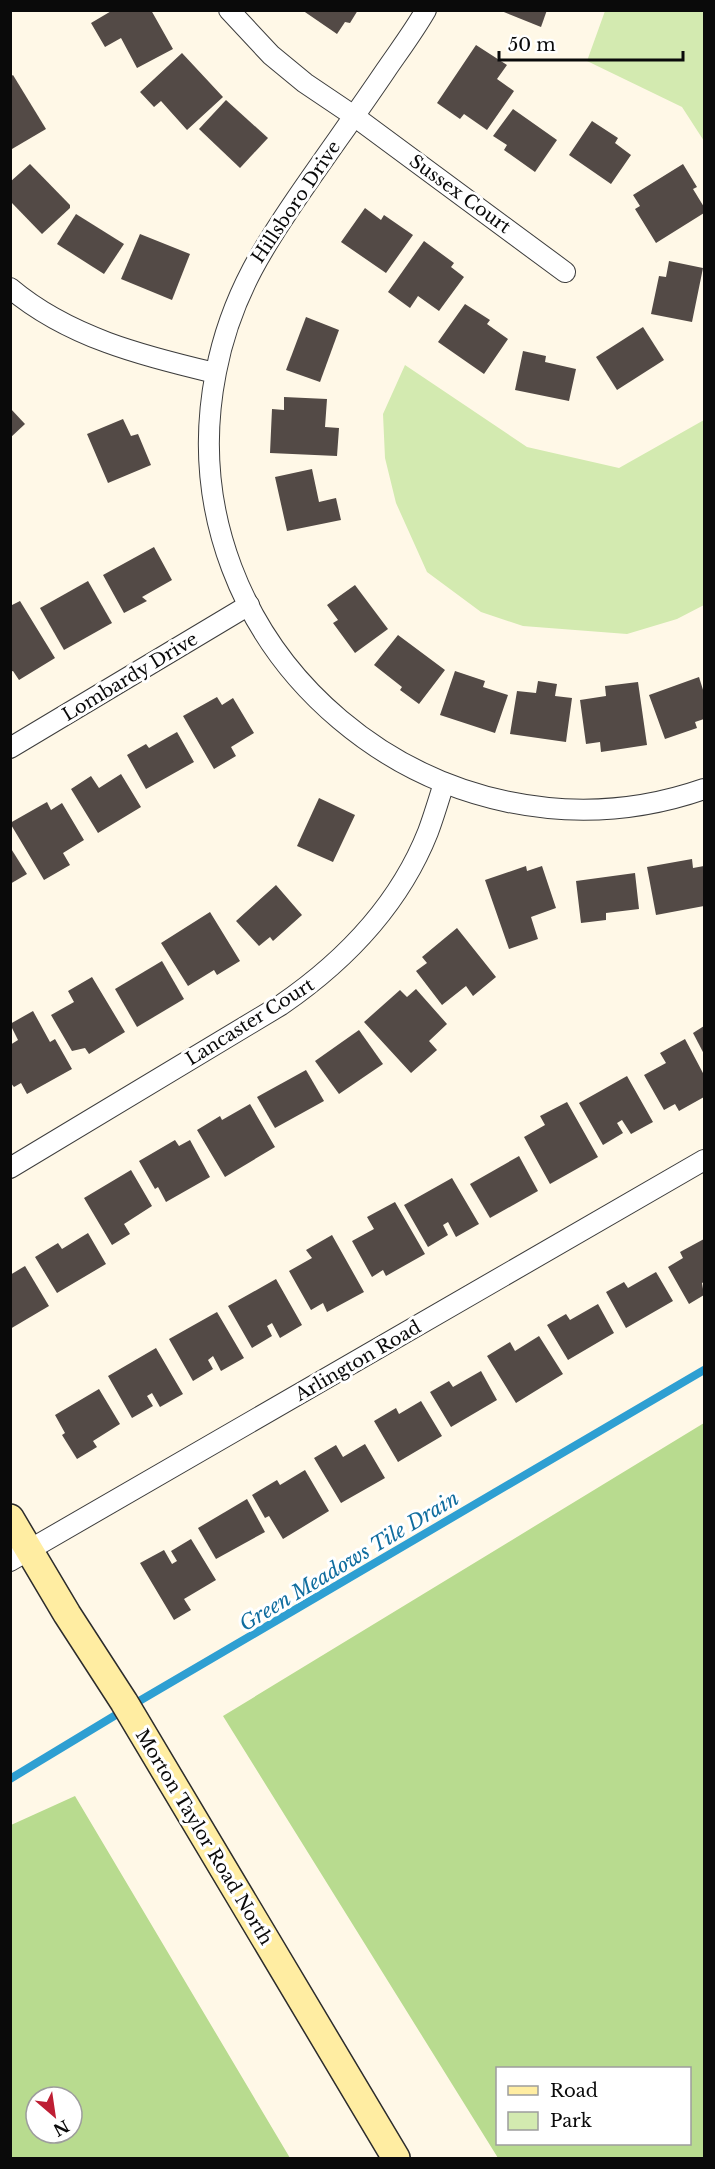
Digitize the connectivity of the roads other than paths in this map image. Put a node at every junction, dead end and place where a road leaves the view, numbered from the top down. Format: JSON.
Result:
{"nodes":[{"id":1,"x":229,"y":10,"type":"edge"},
{"id":2,"x":426,"y":10,"type":"edge"},
{"id":3,"x":354,"y":116,"type":"junction"},
{"id":4,"x":565,"y":272,"type":"dead end"},
{"id":5,"x":11,"y":290,"type":"edge"},
{"id":6,"x":216,"y":372,"type":"junction"},
{"id":7,"x":249,"y":605,"type":"junction"},
{"id":8,"x":10,"y":748,"type":"edge"},
{"id":9,"x":444,"y":783,"type":"junction"},
{"id":10,"x":705,"y":789,"type":"edge"},
{"id":11,"x":705,"y":1161,"type":"edge"},
{"id":12,"x":10,"y":1168,"type":"edge"},
{"id":13,"x":10,"y":1518,"type":"edge"},
{"id":14,"x":19,"y":1555,"type":"edge"},
{"id":15,"x":396,"y":2158,"type":"edge"}],
"edges":[{"from":1,"to":3,"type":"street","name":"Sussex Court"},
{"from":2,"to":3,"type":"street","name":"Hillsboro Drive"},
{"from":3,"to":4,"type":"street","name":"Sussex Court"},
{"from":3,"to":6,"type":"street","name":"Hillsboro Drive"},
{"from":5,"to":6,"type":"street"},
{"from":6,"to":7,"type":"street","name":"Hillsboro Drive"},
{"from":7,"to":8,"type":"street","name":"Lombardy Drive"},
{"from":7,"to":9,"type":"street","name":"Hillsboro Drive"},
{"from":9,"to":10,"type":"street","name":"Hillsboro Drive"},
{"from":9,"to":12,"type":"street","name":"Lancaster Court"},
{"from":11,"to":14,"type":"street","name":"Arlington Road"},
{"from":13,"to":14,"type":"street","name":"Morton Taylor Road North"},
{"from":14,"to":15,"type":"street","name":"Morton Taylor Road North"}]}
